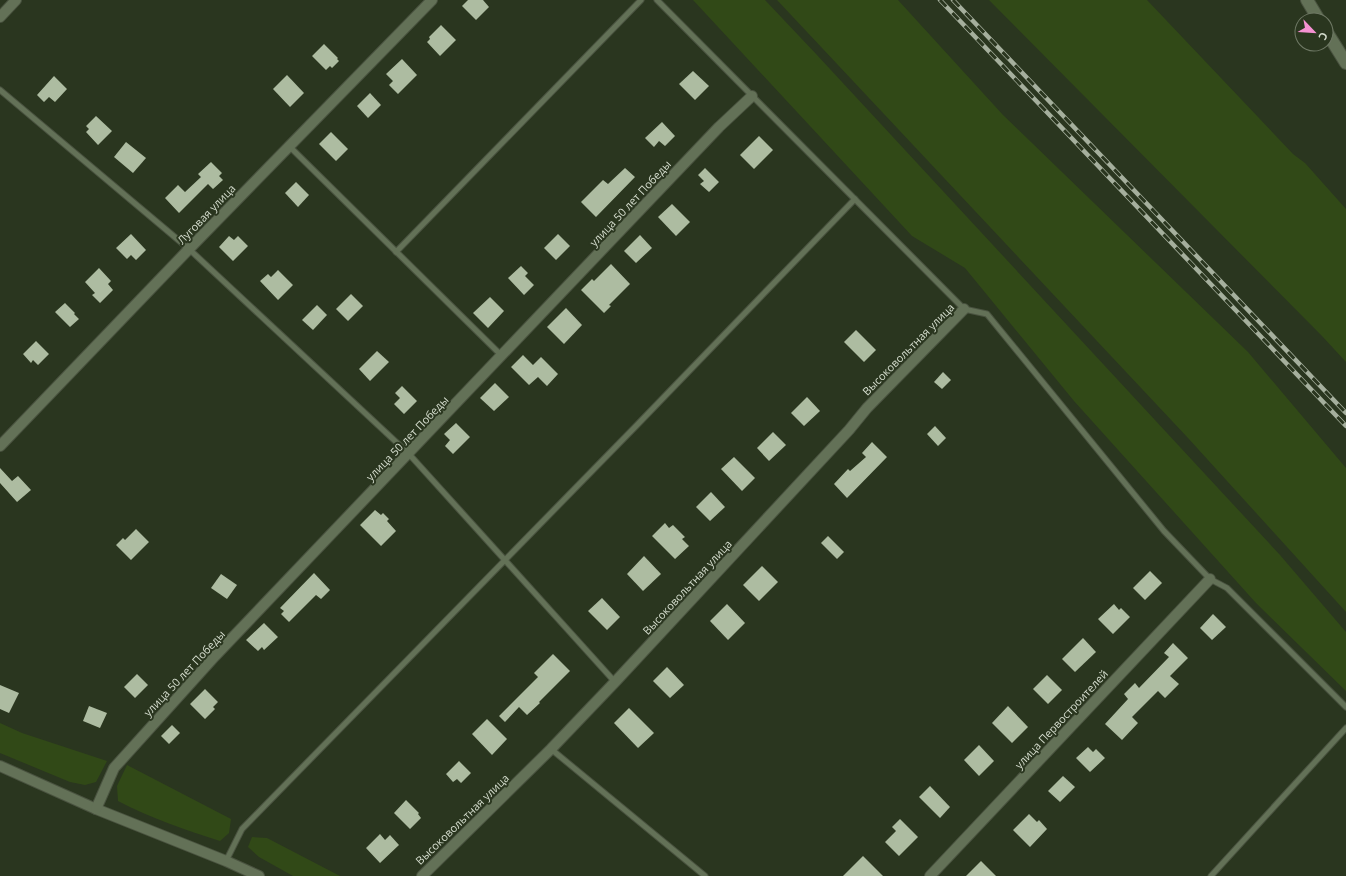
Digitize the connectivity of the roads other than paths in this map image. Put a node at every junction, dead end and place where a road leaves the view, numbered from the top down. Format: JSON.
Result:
{"nodes":[{"id":1,"x":16,"y":0,"type":"edge"},
{"id":2,"x":432,"y":0,"type":"edge"},
{"id":3,"x":641,"y":0,"type":"edge"},
{"id":4,"x":658,"y":0,"type":"edge"},
{"id":5,"x":1307,"y":0,"type":"edge"},
{"id":6,"x":1314,"y":12,"type":"edge"},
{"id":7,"x":0,"y":16,"type":"edge"},
{"id":8,"x":1334,"y":44,"type":"edge"},
{"id":9,"x":1346,"y":63,"type":"edge"},
{"id":10,"x":0,"y":90,"type":"edge"},
{"id":11,"x":752,"y":96,"type":"junction"},
{"id":12,"x":289,"y":146,"type":"junction"},
{"id":13,"x":854,"y":199,"type":"junction"},
{"id":14,"x":189,"y":249,"type":"junction"},
{"id":15,"x":396,"y":252,"type":"junction"},
{"id":16,"x":964,"y":309,"type":"junction"},
{"id":17,"x":502,"y":356,"type":"junction"},
{"id":18,"x":0,"y":446,"type":"edge"},
{"id":19,"x":409,"y":454,"type":"junction"},
{"id":20,"x":505,"y":560,"type":"junction"},
{"id":21,"x":1210,"y":579,"type":"junction"},
{"id":22,"x":615,"y":682,"type":"junction"},
{"id":23,"x":1346,"y":707,"type":"edge"},
{"id":24,"x":1346,"y":728,"type":"edge"},
{"id":25,"x":551,"y":749,"type":"junction"},
{"id":26,"x":0,"y":766,"type":"edge"},
{"id":27,"x":96,"y":809,"type":"junction"},
{"id":28,"x":226,"y":861,"type":"junction"},
{"id":29,"x":259,"y":876,"type":"edge"},
{"id":30,"x":422,"y":876,"type":"edge"},
{"id":31,"x":706,"y":876,"type":"edge"},
{"id":32,"x":930,"y":876,"type":"edge"},
{"id":33,"x":1211,"y":876,"type":"edge"}],
"edges":[{"from":1,"to":7,"type":"street"},
{"from":2,"to":12,"type":"street","name":"Луговая улица"},
{"from":3,"to":15,"type":"lane"},
{"from":4,"to":11,"type":"lane"},
{"from":5,"to":6,"type":"main road"},
{"from":8,"to":9,"type":"main road"},
{"from":10,"to":14,"type":"lane"},
{"from":11,"to":13,"type":"lane"},
{"from":11,"to":17,"type":"street","name":"улица 50 лет Победы"},
{"from":12,"to":14,"type":"street","name":"Луговая улица"},
{"from":12,"to":15,"type":"lane"},
{"from":13,"to":16,"type":"lane"},
{"from":13,"to":20,"type":"lane"},
{"from":14,"to":18,"type":"street","name":"Луговая улица"},
{"from":14,"to":19,"type":"lane"},
{"from":15,"to":17,"type":"lane"},
{"from":16,"to":21,"type":"lane"},
{"from":16,"to":22,"type":"street","name":"Высоковольтная улица"},
{"from":17,"to":19,"type":"street","name":"улица 50 лет Победы"},
{"from":19,"to":20,"type":"lane"},
{"from":19,"to":27,"type":"street","name":"улица 50 лет Победы"},
{"from":20,"to":22,"type":"lane"},
{"from":20,"to":28,"type":"lane"},
{"from":21,"to":23,"type":"lane"},
{"from":21,"to":32,"type":"street","name":"улица Первостроителей"},
{"from":22,"to":25,"type":"street","name":"Высоковольтная улица"},
{"from":24,"to":33,"type":"lane"},
{"from":25,"to":30,"type":"street","name":"Высоковольтная улица"},
{"from":25,"to":31,"type":"lane"},
{"from":26,"to":27,"type":"street"},
{"from":27,"to":28,"type":"street"},
{"from":28,"to":29,"type":"street"}]}
